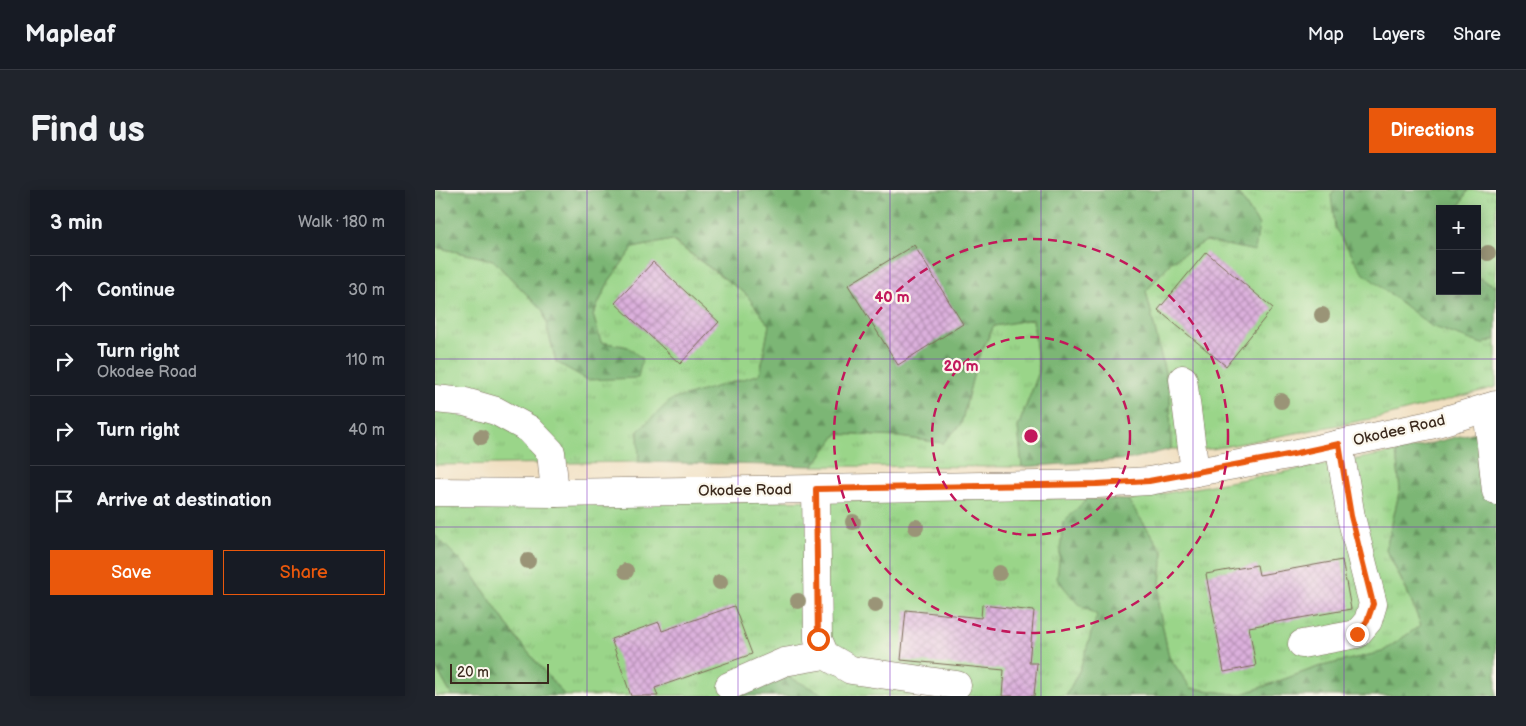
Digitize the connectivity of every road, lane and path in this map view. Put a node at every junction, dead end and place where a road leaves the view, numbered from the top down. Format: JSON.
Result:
{"nodes":[{"id":1,"x":1183,"y":379,"type":"dead end"},
{"id":2,"x":435,"y":398,"type":"edge"},
{"id":3,"x":1492,"y":406,"type":"edge"},
{"id":4,"x":1339,"y":444,"type":"junction"},
{"id":5,"x":1195,"y":472,"type":"junction"},
{"id":6,"x":816,"y":489,"type":"junction"},
{"id":7,"x":1496,"y":491,"type":"edge"},
{"id":8,"x":435,"y":492,"type":"edge"},
{"id":9,"x":555,"y":493,"type":"junction"},
{"id":10,"x":1302,"y":644,"type":"dead end"},
{"id":11,"x":825,"y":655,"type":"junction"},
{"id":12,"x":957,"y":685,"type":"dead end"},
{"id":13,"x":729,"y":686,"type":"dead end"}],
"edges":[{"from":1,"to":5,"type":"street"},
{"from":2,"to":9,"type":"street"},
{"from":3,"to":4,"type":"street","name":"Okodee Road"},
{"from":3,"to":7,"type":"street"},
{"from":4,"to":5,"type":"street","name":"Okodee Road"},
{"from":4,"to":10,"type":"street"},
{"from":5,"to":6,"type":"street","name":"Okodee Road"},
{"from":6,"to":9,"type":"street","name":"Okodee Road"},
{"from":6,"to":11,"type":"street"},
{"from":8,"to":9,"type":"street","name":"Okodee Road"},
{"from":11,"to":12,"type":"street"},
{"from":11,"to":13,"type":"street"}]}
